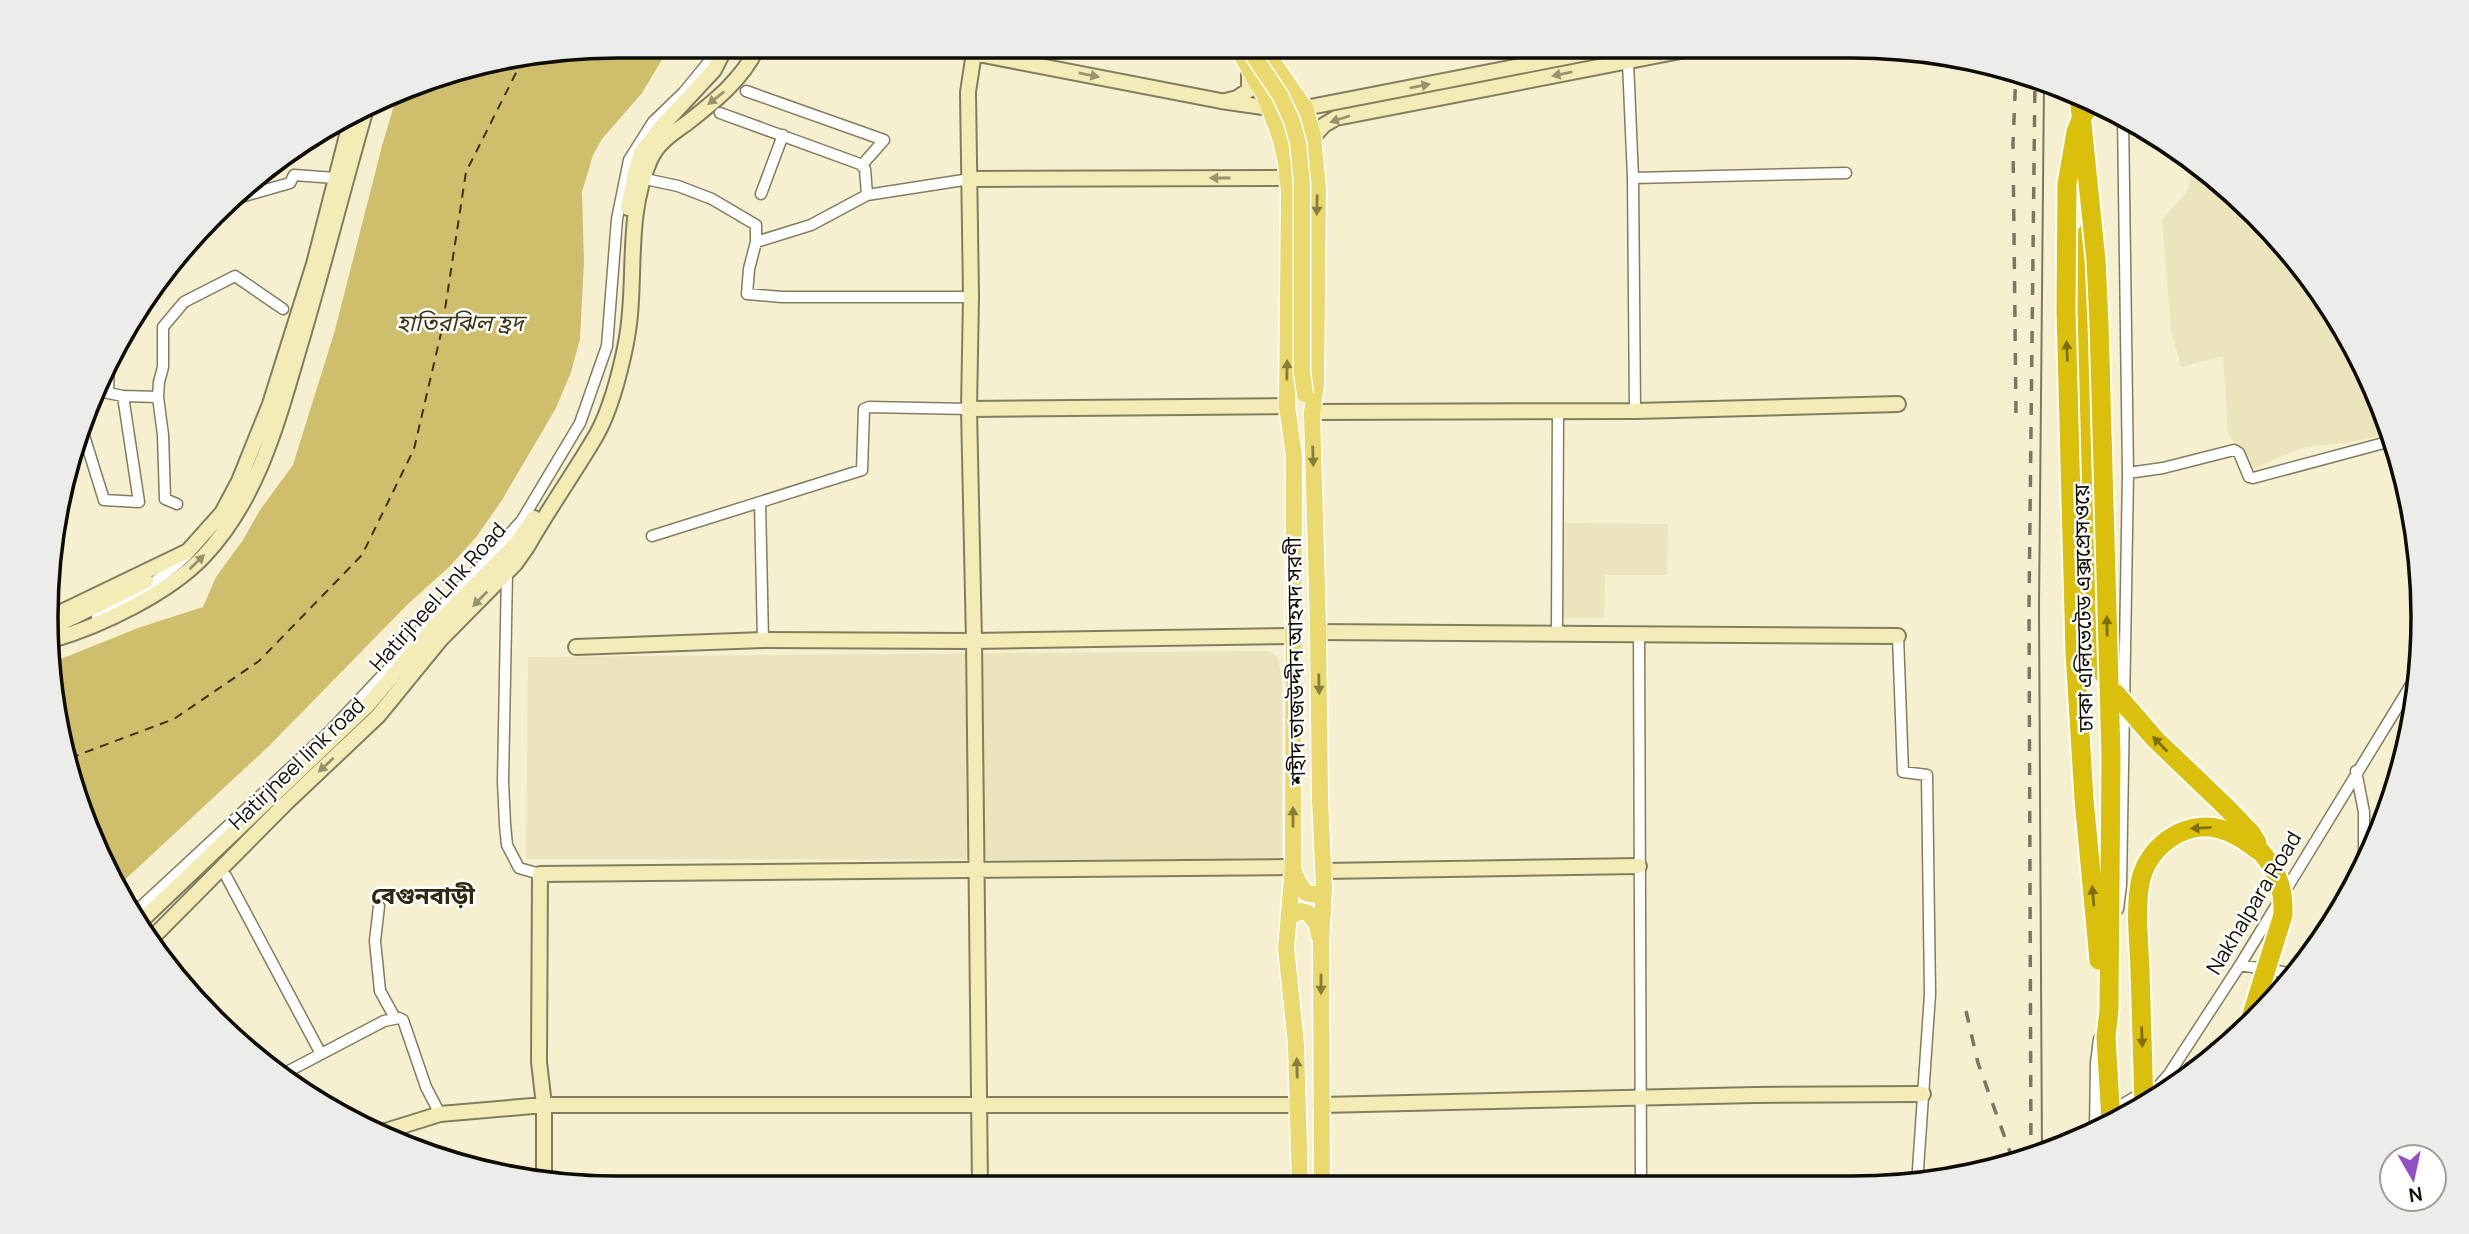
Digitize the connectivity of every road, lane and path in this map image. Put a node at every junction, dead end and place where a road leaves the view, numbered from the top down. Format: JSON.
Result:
{"nodes":[{"id":1,"x":712,"y":58,"type":"edge"},
{"id":2,"x":720,"y":58,"type":"edge"},
{"id":3,"x":751,"y":58,"type":"edge"},
{"id":4,"x":970,"y":58,"type":"edge"},
{"id":5,"x":1017,"y":58,"type":"edge"},
{"id":6,"x":1244,"y":58,"type":"edge"},
{"id":7,"x":1255,"y":58,"type":"edge"},
{"id":8,"x":1271,"y":58,"type":"edge"},
{"id":9,"x":1562,"y":58,"type":"edge"},
{"id":10,"x":1628,"y":58,"type":"edge"},
{"id":11,"x":1648,"y":58,"type":"edge"},
{"id":12,"x":1629,"y":62,"type":"junction"},
{"id":13,"x":1249,"y":65,"type":"junction"},
{"id":14,"x":1286,"y":78,"type":"junction"},
{"id":15,"x":1262,"y":90,"type":"junction"},
{"id":16,"x":746,"y":91,"type":"dead end"},
{"id":17,"x":1221,"y":101,"type":"junction"},
{"id":18,"x":2080,"y":106,"type":"edge"},
{"id":19,"x":1270,"y":108,"type":"junction"},
{"id":20,"x":1305,"y":108,"type":"junction"},
{"id":21,"x":2087,"y":110,"type":"edge"},
{"id":22,"x":720,"y":113,"type":"dead end"},
{"id":23,"x":363,"y":119,"type":"edge"},
{"id":24,"x":349,"y":126,"type":"edge"},
{"id":25,"x":2123,"y":128,"type":"edge"},
{"id":26,"x":344,"y":129,"type":"edge"},
{"id":27,"x":783,"y":135,"type":"junction"},
{"id":28,"x":1279,"y":135,"type":"junction"},
{"id":29,"x":1313,"y":137,"type":"junction"},
{"id":30,"x":862,"y":165,"type":"junction"},
{"id":31,"x":1287,"y":170,"type":"junction"},
{"id":32,"x":1846,"y":173,"type":"dead end"},
{"id":33,"x":335,"y":178,"type":"junction"},
{"id":34,"x":1633,"y":178,"type":"junction"},
{"id":35,"x":970,"y":179,"type":"junction"},
{"id":36,"x":650,"y":180,"type":"dead end"},
{"id":37,"x":252,"y":194,"type":"edge"},
{"id":38,"x":761,"y":194,"type":"dead end"},
{"id":39,"x":867,"y":195,"type":"junction"},
{"id":40,"x":634,"y":201,"type":"junction"},
{"id":41,"x":2090,"y":203,"type":"junction"},
{"id":42,"x":756,"y":242,"type":"junction"},
{"id":43,"x":971,"y":297,"type":"junction"},
{"id":44,"x":283,"y":309,"type":"dead end"},
{"id":45,"x":628,"y":328,"type":"joint"},
{"id":46,"x":108,"y":385,"type":"edge"},
{"id":47,"x":105,"y":392,"type":"edge"},
{"id":48,"x":108,"y":393,"type":"junction"},
{"id":49,"x":123,"y":396,"type":"junction"},
{"id":50,"x":158,"y":397,"type":"junction"},
{"id":51,"x":1898,"y":404,"type":"dead end"},
{"id":52,"x":1287,"y":406,"type":"junction"},
{"id":53,"x":969,"y":409,"type":"junction"},
{"id":54,"x":1634,"y":411,"type":"junction"},
{"id":55,"x":1312,"y":412,"type":"junction"},
{"id":56,"x":1558,"y":412,"type":"junction"},
{"id":57,"x":85,"y":443,"type":"edge"},
{"id":58,"x":2384,"y":443,"type":"edge"},
{"id":59,"x":2128,"y":473,"type":"junction"},
{"id":60,"x":760,"y":502,"type":"junction"},
{"id":61,"x":177,"y":504,"type":"dead end"},
{"id":62,"x":652,"y":536,"type":"dead end"},
{"id":63,"x":188,"y":551,"type":"junction"},
{"id":64,"x":507,"y":571,"type":"junction"},
{"id":65,"x":58,"y":615,"type":"edge"},
{"id":66,"x":58,"y":624,"type":"edge"},
{"id":67,"x":1318,"y":632,"type":"junction"},
{"id":68,"x":1557,"y":634,"type":"junction"},
{"id":69,"x":1639,"y":634,"type":"junction"},
{"id":70,"x":1293,"y":636,"type":"junction"},
{"id":71,"x":1898,"y":636,"type":"joint"},
{"id":72,"x":59,"y":637,"type":"edge"},
{"id":73,"x":59,"y":638,"type":"edge"},
{"id":74,"x":763,"y":640,"type":"junction"},
{"id":75,"x":974,"y":641,"type":"junction"},
{"id":76,"x":576,"y":647,"type":"dead end"},
{"id":77,"x":2405,"y":695,"type":"edge"},
{"id":78,"x":2356,"y":771,"type":"junction"},
{"id":79,"x":2364,"y":842,"type":"edge"},
{"id":80,"x":2262,"y":853,"type":"junction"},
{"id":81,"x":1639,"y":866,"type":"junction"},
{"id":82,"x":1293,"y":867,"type":"junction"},
{"id":83,"x":976,"y":871,"type":"junction"},
{"id":84,"x":1324,"y":871,"type":"junction"},
{"id":85,"x":540,"y":874,"type":"junction"},
{"id":86,"x":226,"y":876,"type":"dead end"},
{"id":87,"x":1324,"y":888,"type":"junction"},
{"id":88,"x":379,"y":906,"type":"dead end"},
{"id":89,"x":140,"y":908,"type":"edge"},
{"id":90,"x":145,"y":917,"type":"edge"},
{"id":91,"x":1289,"y":917,"type":"junction"},
{"id":92,"x":156,"y":934,"type":"edge"},
{"id":93,"x":1321,"y":943,"type":"junction"},
{"id":94,"x":2240,"y":965,"type":"junction"},
{"id":95,"x":2283,"y":972,"type":"edge"},
{"id":96,"x":2256,"y":1003,"type":"edge"},
{"id":97,"x":395,"y":1017,"type":"junction"},
{"id":98,"x":2106,"y":1037,"type":"junction"},
{"id":99,"x":321,"y":1054,"type":"junction"},
{"id":100,"x":290,"y":1070,"type":"edge"},
{"id":101,"x":2161,"y":1083,"type":"edge"},
{"id":102,"x":2147,"y":1092,"type":"edge"},
{"id":103,"x":1923,"y":1094,"type":"junction"},
{"id":104,"x":2144,"y":1094,"type":"edge"},
{"id":105,"x":1642,"y":1097,"type":"junction"},
{"id":106,"x":544,"y":1105,"type":"junction"},
{"id":107,"x":1298,"y":1105,"type":"junction"},
{"id":108,"x":1321,"y":1105,"type":"junction"},
{"id":109,"x":979,"y":1106,"type":"junction"},
{"id":110,"x":2111,"y":1113,"type":"edge"},
{"id":111,"x":440,"y":1114,"type":"junction"},
{"id":112,"x":2101,"y":1118,"type":"edge"},
{"id":113,"x":2095,"y":1121,"type":"edge"},
{"id":114,"x":392,"y":1129,"type":"edge"},
{"id":115,"x":544,"y":1171,"type":"edge"},
{"id":116,"x":1918,"y":1172,"type":"edge"},
{"id":117,"x":979,"y":1176,"type":"edge"},
{"id":118,"x":1300,"y":1176,"type":"edge"},
{"id":119,"x":1322,"y":1176,"type":"edge"},
{"id":120,"x":1641,"y":1176,"type":"edge"}],
"edges":[{"from":1,"to":89,"type":"street"},
{"from":2,"to":40,"type":"street","name":"Hatirjheel Link Road"},
{"from":3,"to":40,"type":"street","name":"Hatirjheel Link Road","one_way":true},
{"from":4,"to":35,"type":"street"},
{"from":5,"to":17,"type":"street","one_way":true},
{"from":6,"to":13,"type":"main road","name":"শহীদ তাজউদ্দীন আহমদ সরণী"},
{"from":7,"to":55,"type":"main road","bridge":true},
{"from":8,"to":14,"type":"main road","name":"শহীদ তাজউদ্দীন আহমদ সরণী"},
{"from":20,"to":9,"type":"street","one_way":true},
{"from":10,"to":12,"type":"street"},
{"from":11,"to":12,"type":"street"},
{"from":12,"to":29,"type":"street","one_way":true},
{"from":12,"to":34,"type":"street"},
{"from":13,"to":15,"type":"main road","name":"শহীদ তাজউদ্দীন আহমদ সরণী"},
{"from":13,"to":17,"type":"street"},
{"from":14,"to":15,"type":"main road"},
{"from":14,"to":20,"type":"main road","name":"শহীদ তাজউদ্দীন আহমদ সরণী"},
{"from":15,"to":19,"type":"main road","name":"শহীদ তাজউদ্দীন আহমদ সরণী"},
{"from":16,"to":30,"type":"street"},
{"from":17,"to":19,"type":"street"},
{"from":18,"to":41,"type":"highway","name":"ঢাকা এলিভেটেড এক্সপ্রেসওয়ে","bridge":true},
{"from":19,"to":20,"type":"main road"},
{"from":19,"to":28,"type":"main road","name":"শহীদ তাজউদ্দীন আহমদ সরণী"},
{"from":20,"to":28,"type":"main road"},
{"from":20,"to":29,"type":"main road","name":"শহীদ তাজউদ্দীন আহমদ সরণী"},
{"from":98,"to":21,"type":"highway","one_way":true,"bridge":true},
{"from":22,"to":27,"type":"street"},
{"from":73,"to":23,"type":"street","one_way":true},
{"from":24,"to":33,"type":"street"},
{"from":25,"to":59,"type":"street"},
{"from":26,"to":72,"type":"street"},
{"from":27,"to":30,"type":"street"},
{"from":27,"to":38,"type":"street"},
{"from":28,"to":31,"type":"main road","name":"শহীদ তাজউদ্দীন আহমদ সরণী"},
{"from":29,"to":31,"type":"main road"},
{"from":29,"to":55,"type":"main road","name":"শহীদ তাজউদ্দীন আহমদ সরণী","one_way":true},
{"from":30,"to":39,"type":"street"},
{"from":31,"to":35,"type":"street","one_way":true},
{"from":52,"to":31,"type":"main road","name":"শহীদ তাজউদ্দীন আহমদ সরণী","one_way":true},
{"from":32,"to":34,"type":"street"},
{"from":33,"to":37,"type":"street"},
{"from":33,"to":63,"type":"street"},
{"from":34,"to":54,"type":"street"},
{"from":35,"to":39,"type":"street"},
{"from":35,"to":43,"type":"street"},
{"from":36,"to":42,"type":"street"},
{"from":39,"to":42,"type":"street"},
{"from":40,"to":45,"type":"street","name":"Hatirjheel Link Road"},
{"from":40,"to":90,"type":"street","name":"Hatirjheel Link Road"},
{"from":80,"to":41,"type":"highway","one_way":true,"bridge":true},
{"from":98,"to":41,"type":"highway","name":"ঢাকা এলিভেটেড এক্সপ্রেসওয়ে","one_way":true,"bridge":true},
{"from":42,"to":43,"type":"street"},
{"from":43,"to":53,"type":"street"},
{"from":44,"to":50,"type":"street"},
{"from":45,"to":64,"type":"street","name":"Hatirjheel link road"},
{"from":46,"to":48,"type":"street"},
{"from":47,"to":48,"type":"street"},
{"from":48,"to":49,"type":"street"},
{"from":49,"to":50,"type":"street"},
{"from":49,"to":57,"type":"street"},
{"from":50,"to":61,"type":"street"},
{"from":51,"to":54,"type":"street"},
{"from":52,"to":53,"type":"street"},
{"from":52,"to":70,"type":"main road","name":"শহীদ তাজউদ্দীন আহমদ সরণী"},
{"from":53,"to":60,"type":"street"},
{"from":53,"to":75,"type":"street"},
{"from":54,"to":56,"type":"street"},
{"from":55,"to":56,"type":"street"},
{"from":55,"to":67,"type":"main road","name":"শহীদ তাজউদ্দীন আহমদ সরণী","one_way":true},
{"from":56,"to":68,"type":"street"},
{"from":58,"to":59,"type":"street"},
{"from":59,"to":113,"type":"street"},
{"from":60,"to":62,"type":"street"},
{"from":60,"to":74,"type":"street"},
{"from":63,"to":65,"type":"street"},
{"from":63,"to":66,"type":"street"},
{"from":64,"to":85,"type":"street"},
{"from":64,"to":92,"type":"street","name":"Hatirjheel link road","one_way":true},
{"from":67,"to":68,"type":"street"},
{"from":67,"to":84,"type":"main road","name":"শহীদ তাজউদ্দীন আহমদ সরণী","one_way":true},
{"from":68,"to":69,"type":"street"},
{"from":69,"to":71,"type":"street"},
{"from":69,"to":81,"type":"street"},
{"from":70,"to":75,"type":"street"},
{"from":82,"to":70,"type":"main road","name":"শহীদ তাজউদ্দীন আহমদ সরণী","one_way":true},
{"from":71,"to":103,"type":"street"},
{"from":74,"to":75,"type":"street"},
{"from":74,"to":76,"type":"street"},
{"from":75,"to":83,"type":"street"},
{"from":77,"to":78,"type":"street","name":"Nakhalpara Road"},
{"from":78,"to":79,"type":"street"},
{"from":78,"to":94,"type":"street","name":"Nakhalpara Road"},
{"from":80,"to":96,"type":"highway","bridge":true},
{"from":80,"to":104,"type":"highway","one_way":true,"bridge":true},
{"from":81,"to":84,"type":"street"},
{"from":81,"to":105,"type":"street"},
{"from":82,"to":83,"type":"street"},
{"from":82,"to":87,"type":"main road"},
{"from":82,"to":91,"type":"main road","name":"শহীদ তাজউদ্দীন আহমদ সরণী"},
{"from":83,"to":85,"type":"street"},
{"from":83,"to":109,"type":"street"},
{"from":84,"to":87,"type":"main road","name":"শহীদ তাজউদ্দীন আহমদ সরণী"},
{"from":85,"to":106,"type":"street"},
{"from":86,"to":99,"type":"street"},
{"from":87,"to":93,"type":"main road","name":"শহীদ তাজউদ্দীন আহমদ সরণী"},
{"from":88,"to":97,"type":"street"},
{"from":91,"to":93,"type":"main road"},
{"from":107,"to":91,"type":"main road","name":"শহীদ তাজউদ্দীন আহমদ সরণী","one_way":true},
{"from":93,"to":108,"type":"main road","name":"শহীদ তাজউদ্দীন আহমদ সরণী","one_way":true},
{"from":94,"to":95,"type":"street"},
{"from":94,"to":101,"type":"street","name":"Nakhalpara Road"},
{"from":97,"to":99,"type":"street"},
{"from":97,"to":111,"type":"street"},
{"from":98,"to":110,"type":"highway","name":"ঢাকা এলিভেটেড এক্সপ্রেসওয়ে","bridge":true},
{"from":99,"to":100,"type":"street"},
{"from":102,"to":112,"type":"street","name":"Nakhalpara Road"},
{"from":103,"to":105,"type":"street"},
{"from":103,"to":116,"type":"street"},
{"from":105,"to":108,"type":"street"},
{"from":105,"to":120,"type":"street"},
{"from":106,"to":109,"type":"street"},
{"from":106,"to":111,"type":"street"},
{"from":106,"to":115,"type":"street"},
{"from":107,"to":109,"type":"street"},
{"from":107,"to":118,"type":"main road","name":"শহীদ তাজউদ্দীন আহমদ সরণী"},
{"from":108,"to":119,"type":"main road","name":"শহীদ তাজউদ্দীন আহমদ সরণী"},
{"from":109,"to":117,"type":"street"},
{"from":111,"to":114,"type":"street"}]}
